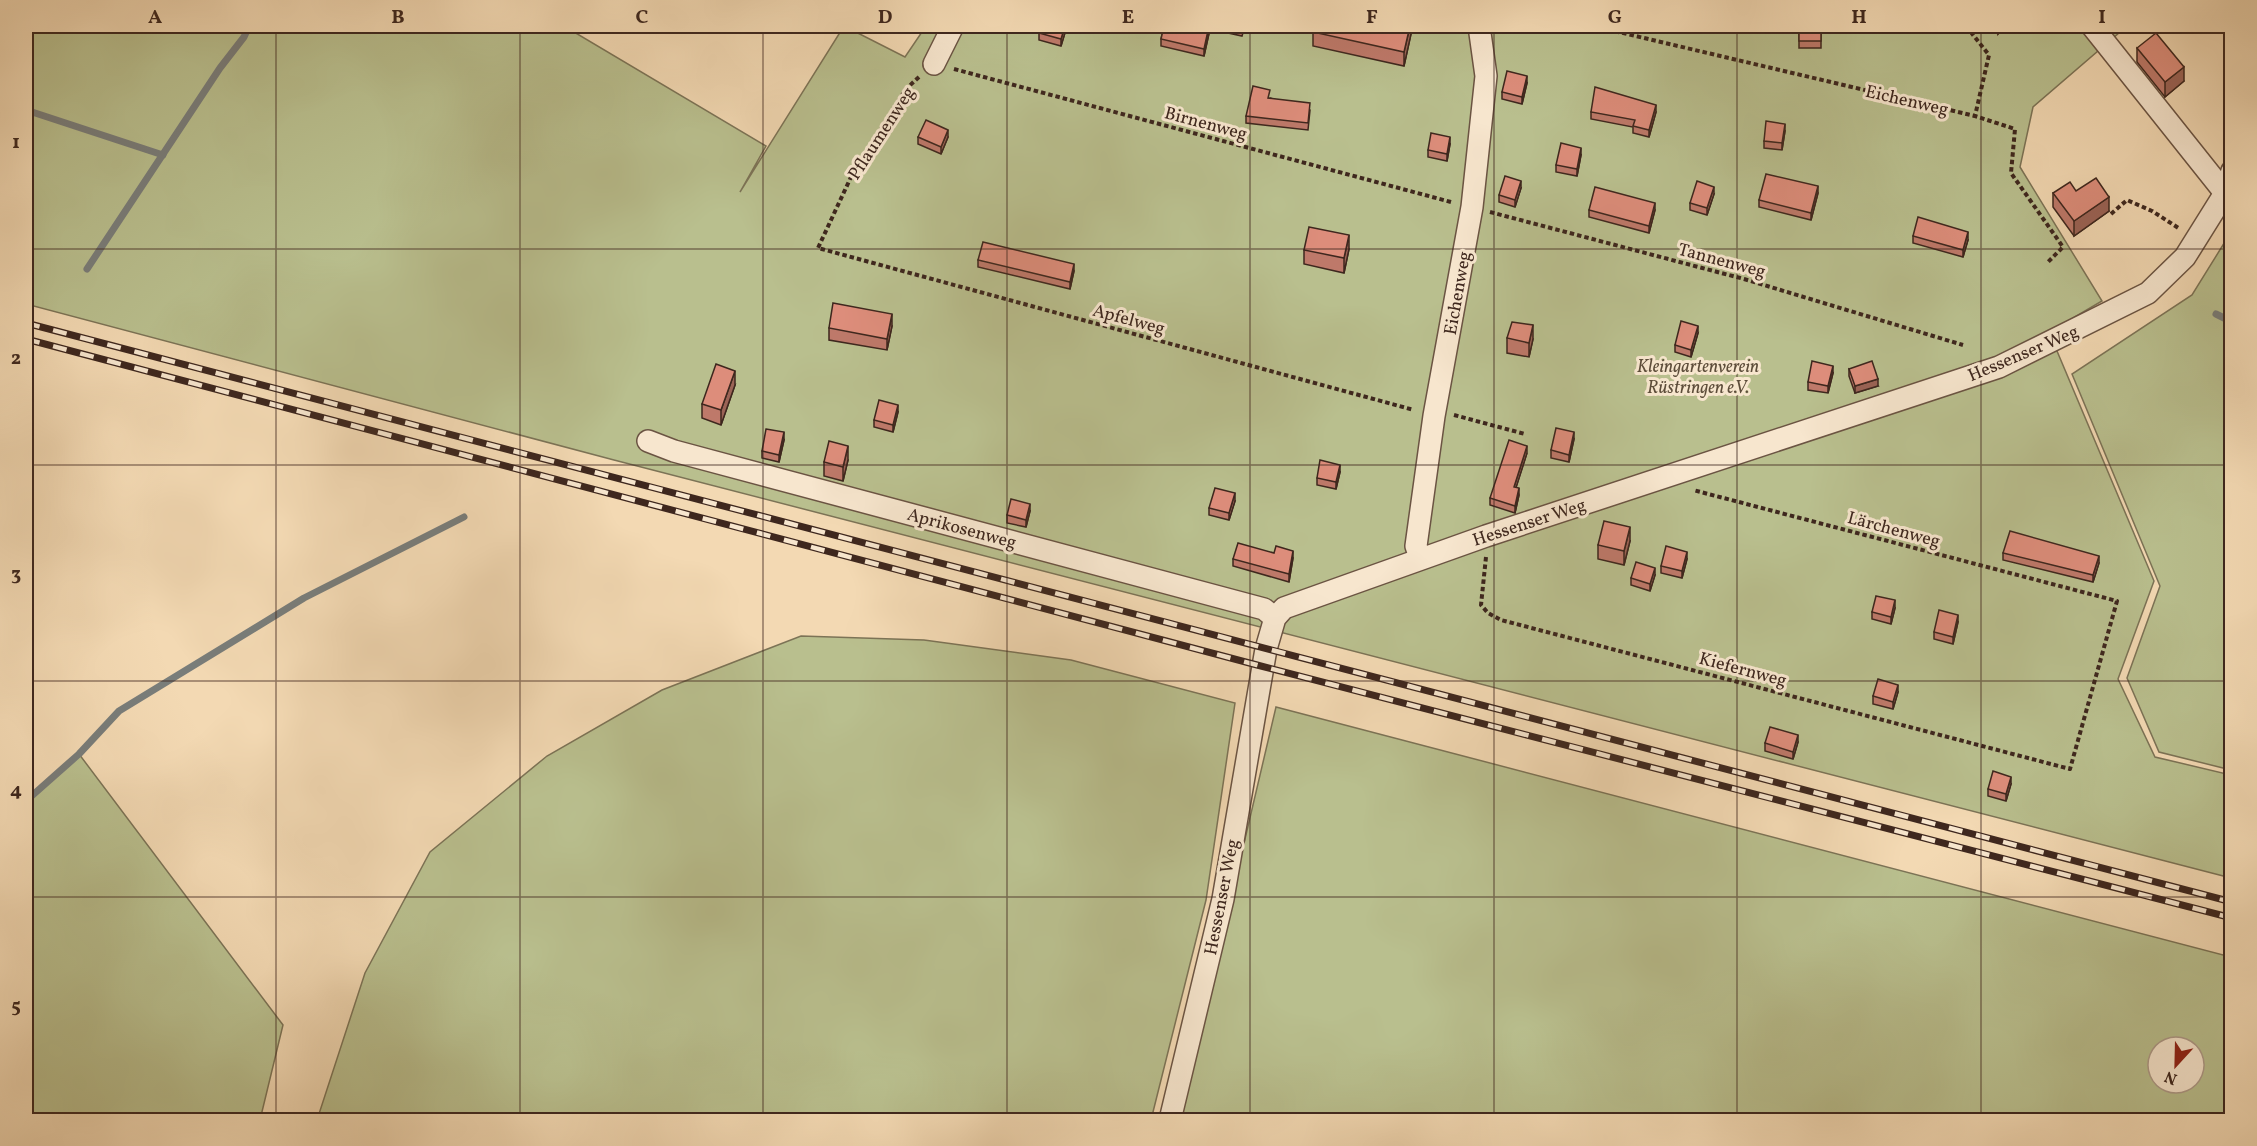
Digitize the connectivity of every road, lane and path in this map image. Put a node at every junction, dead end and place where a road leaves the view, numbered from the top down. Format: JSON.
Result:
{"nodes":[{"id":1,"x":953,"y":26,"type":"edge"},
{"id":2,"x":1479,"y":26,"type":"edge"},
{"id":3,"x":1593,"y":26,"type":"edge"},
{"id":4,"x":1966,"y":26,"type":"edge"},
{"id":5,"x":2092,"y":26,"type":"edge"},
{"id":6,"x":934,"y":64,"type":"junction"},
{"id":7,"x":1975,"y":116,"type":"junction"},
{"id":8,"x":2232,"y":171,"type":"edge"},
{"id":9,"x":2225,"y":193,"type":"junction"},
{"id":10,"x":1472,"y":207,"type":"junction"},
{"id":11,"x":2111,"y":214,"type":"dead end"},
{"id":12,"x":2195,"y":240,"type":"junction"},
{"id":13,"x":818,"y":248,"type":"joint"},
{"id":14,"x":2047,"y":263,"type":"dead end"},
{"id":15,"x":1963,"y":345,"type":"dead end"},
{"id":16,"x":1435,"y":413,"type":"junction"},
{"id":17,"x":1525,"y":434,"type":"dead end"},
{"id":18,"x":648,"y":441,"type":"dead end"},
{"id":19,"x":1669,"y":475,"type":"junction"},
{"id":20,"x":1485,"y":536,"type":"junction"},
{"id":21,"x":1420,"y":558,"type":"junction"},
{"id":22,"x":1275,"y":618,"type":"junction"},
{"id":23,"x":2070,"y":769,"type":"joint"},
{"id":24,"x":1170,"y":1120,"type":"edge"}],
"edges":[{"from":1,"to":6,"type":"street"},
{"from":2,"to":10,"type":"street","name":"Eichenweg"},
{"from":3,"to":7,"type":"path","name":"Eichenweg"},
{"from":4,"to":7,"type":"path"},
{"from":5,"to":9,"type":"street"},
{"from":6,"to":10,"type":"path","name":"Birnenweg"},
{"from":6,"to":13,"type":"path","name":"Pflaumenweg"},
{"from":7,"to":14,"type":"path","name":"Eichenweg"},
{"from":8,"to":9,"type":"street","name":"Hessenser Weg"},
{"from":9,"to":12,"type":"street","name":"Hessenser Weg"},
{"from":10,"to":15,"type":"path","name":"Tannenweg"},
{"from":10,"to":16,"type":"street","name":"Eichenweg"},
{"from":11,"to":12,"type":"path"},
{"from":12,"to":19,"type":"street","name":"Hessenser Weg"},
{"from":13,"to":16,"type":"path","name":"Apfelweg"},
{"from":16,"to":17,"type":"path","name":"Apfelweg"},
{"from":16,"to":21,"type":"street","name":"Eichenweg"},
{"from":18,"to":22,"type":"street","name":"Aprikosenweg"},
{"from":19,"to":20,"type":"street","name":"Hessenser Weg"},
{"from":19,"to":23,"type":"path","name":"Lärchenweg"},
{"from":20,"to":21,"type":"street","name":"Hessenser Weg"},
{"from":20,"to":23,"type":"path","name":"Kiefernweg"},
{"from":21,"to":22,"type":"street","name":"Hessenser Weg"},
{"from":22,"to":24,"type":"street","name":"Hessenser Weg"}]}
